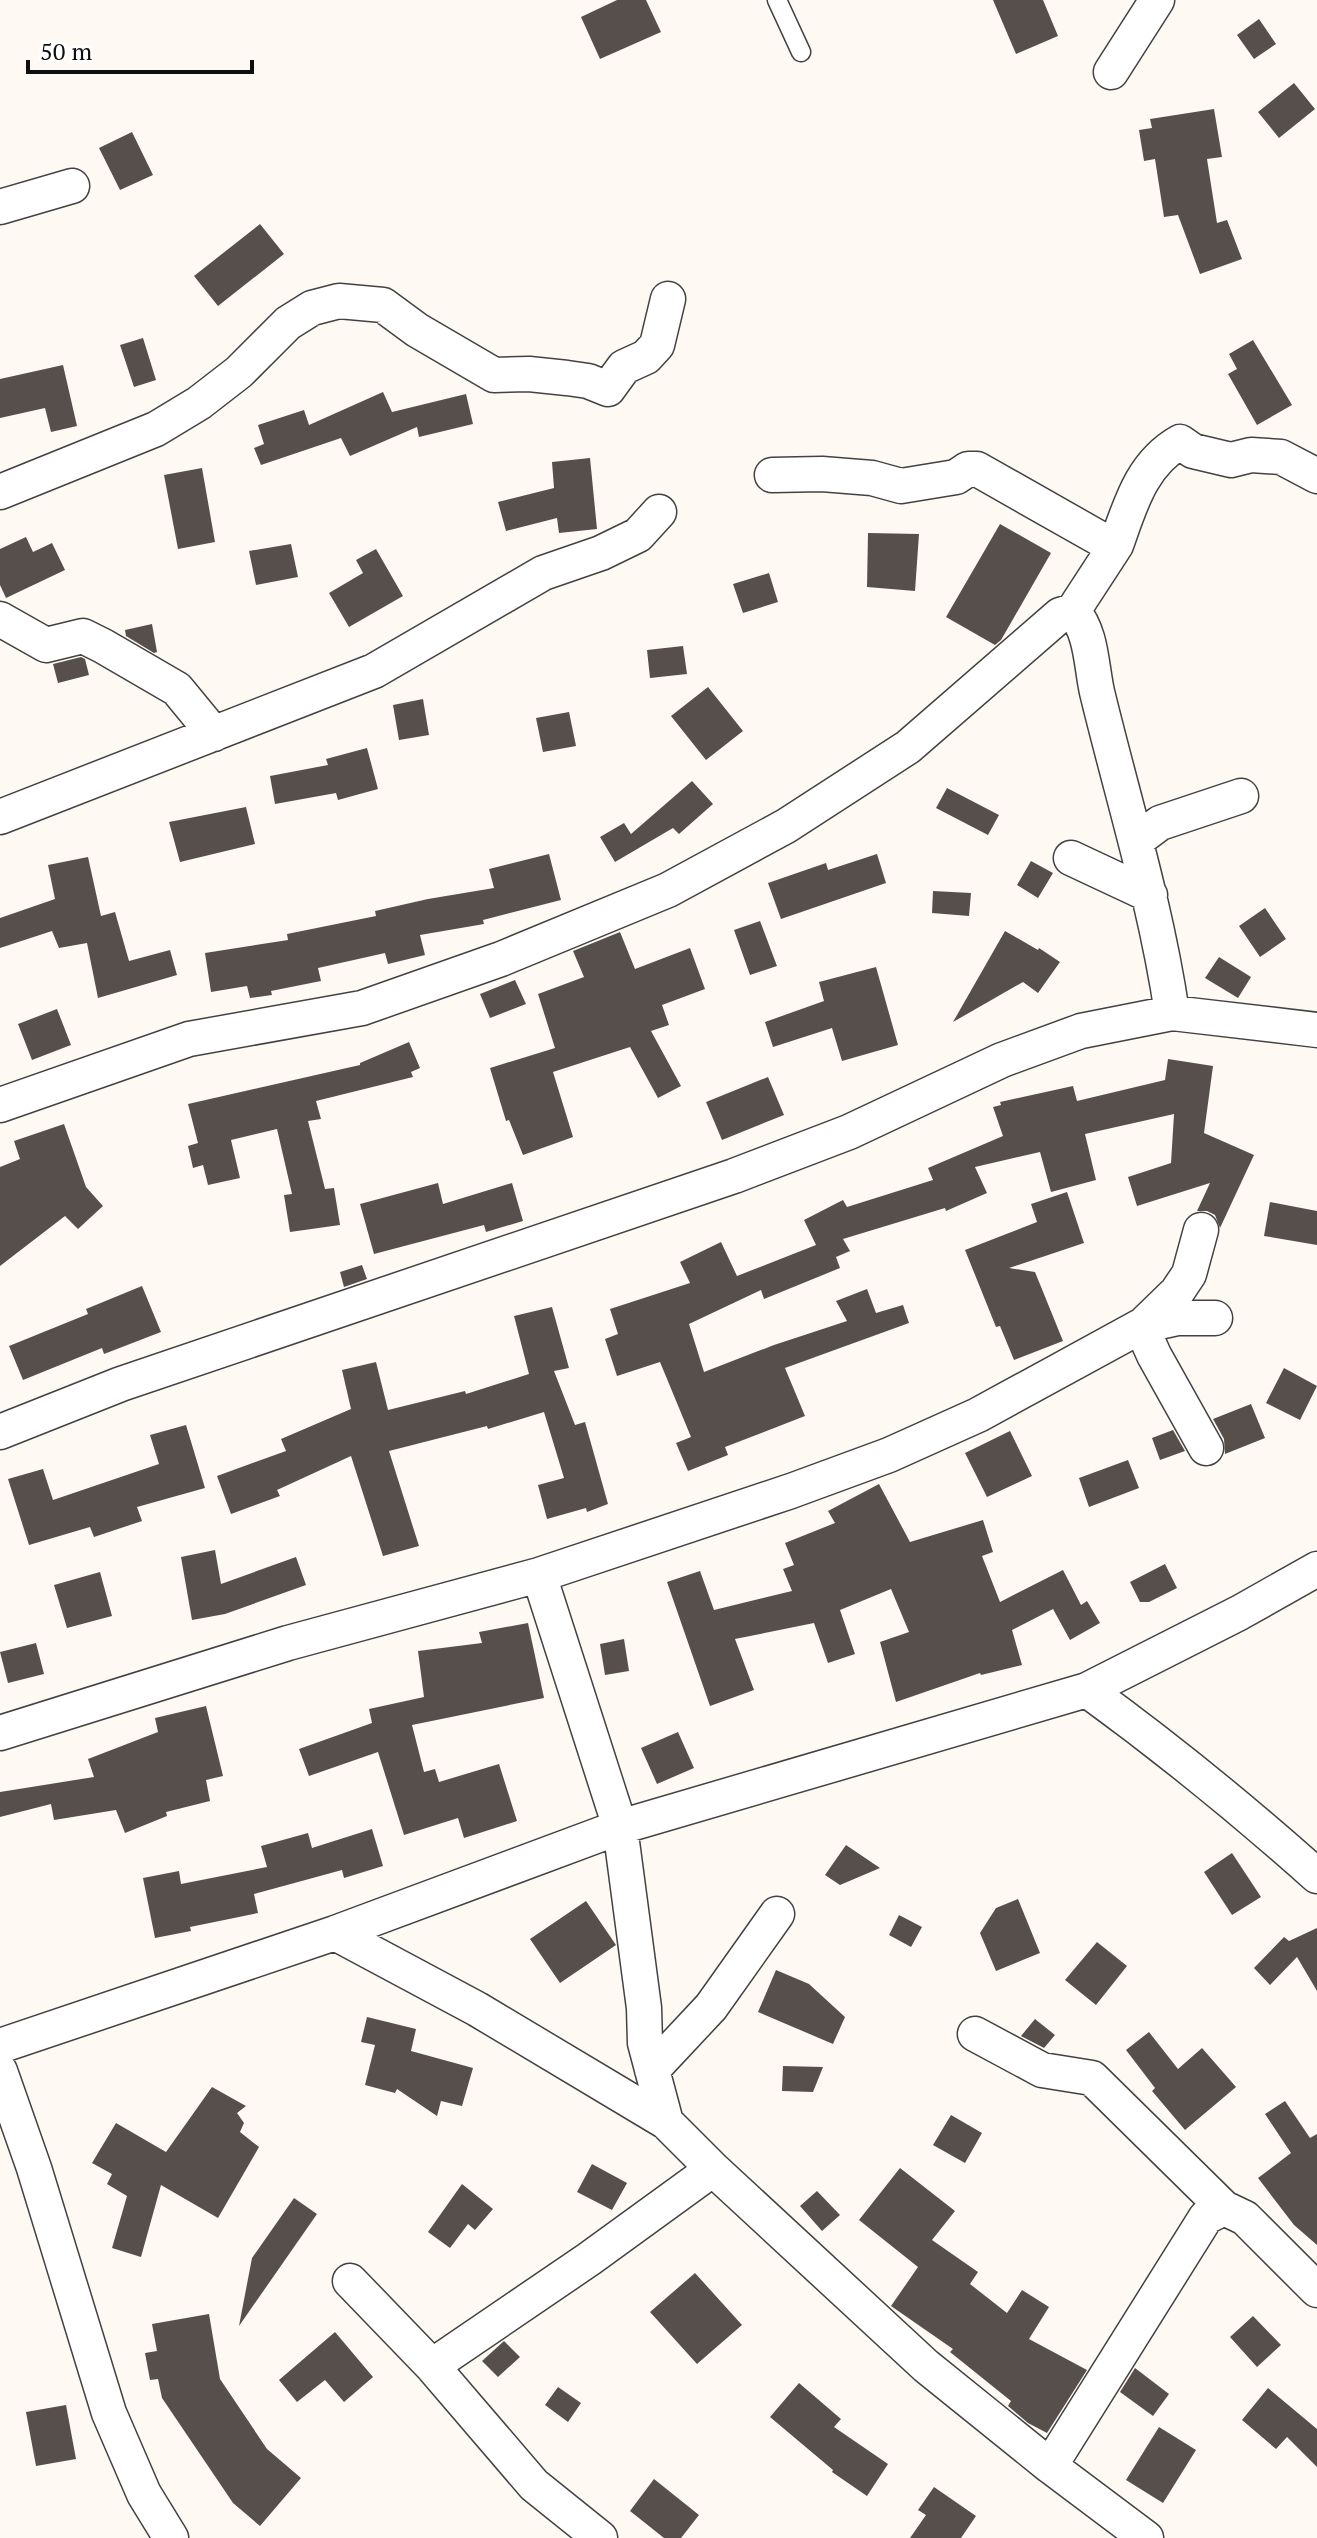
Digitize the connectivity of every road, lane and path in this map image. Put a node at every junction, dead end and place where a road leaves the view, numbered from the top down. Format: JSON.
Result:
{"nodes":[{"id":1,"x":777,"y":0,"type":"edge"},
{"id":2,"x":1157,"y":0,"type":"edge"},
{"id":3,"x":801,"y":52,"type":"dead end"},
{"id":4,"x":1111,"y":72,"type":"dead end"},
{"id":5,"x":72,"y":186,"type":"dead end"},
{"id":6,"x":0,"y":207,"type":"edge"},
{"id":7,"x":668,"y":299,"type":"dead end"},
{"id":8,"x":772,"y":475,"type":"dead end"},
{"id":9,"x":1317,"y":476,"type":"edge"},
{"id":10,"x":0,"y":492,"type":"edge"},
{"id":11,"x":659,"y":512,"type":"dead end"},
{"id":12,"x":1116,"y":545,"type":"junction"},
{"id":13,"x":1073,"y":611,"type":"junction"},
{"id":14,"x":0,"y":619,"type":"edge"},
{"id":15,"x":214,"y":734,"type":"junction"},
{"id":16,"x":1241,"y":796,"type":"dead end"},
{"id":17,"x":0,"y":817,"type":"edge"},
{"id":18,"x":1136,"y":841,"type":"junction"},
{"id":19,"x":1071,"y":858,"type":"dead end"},
{"id":20,"x":1150,"y":895,"type":"junction"},
{"id":21,"x":1172,"y":1013,"type":"junction"},
{"id":22,"x":1317,"y":1030,"type":"edge"},
{"id":23,"x":0,"y":1105,"type":"edge"},
{"id":24,"x":1201,"y":1230,"type":"dead end"},
{"id":25,"x":1215,"y":1318,"type":"dead end"},
{"id":26,"x":1141,"y":1326,"type":"junction"},
{"id":27,"x":0,"y":1432,"type":"edge"},
{"id":28,"x":1206,"y":1448,"type":"dead end"},
{"id":29,"x":1317,"y":1569,"type":"edge"},
{"id":30,"x":539,"y":1575,"type":"junction"},
{"id":31,"x":1087,"y":1690,"type":"junction"},
{"id":32,"x":0,"y":1733,"type":"edge"},
{"id":33,"x":620,"y":1827,"type":"junction"},
{"id":34,"x":1317,"y":1876,"type":"edge"},
{"id":35,"x":777,"y":1914,"type":"dead end"},
{"id":36,"x":335,"y":1933,"type":"junction"},
{"id":37,"x":975,"y":2034,"type":"dead end"},
{"id":38,"x":0,"y":2046,"type":"edge"},
{"id":39,"x":652,"y":2070,"type":"junction"},
{"id":40,"x":0,"y":2071,"type":"edge"},
{"id":41,"x":666,"y":2122,"type":"junction"},
{"id":42,"x":713,"y":2169,"type":"junction"},
{"id":43,"x":1224,"y":2208,"type":"junction"},
{"id":44,"x":350,"y":2281,"type":"dead end"},
{"id":45,"x":1317,"y":2290,"type":"edge"},
{"id":46,"x":432,"y":2366,"type":"junction"},
{"id":47,"x":1050,"y":2466,"type":"junction"},
{"id":48,"x":171,"y":2538,"type":"edge"},
{"id":49,"x":600,"y":2538,"type":"edge"},
{"id":50,"x":1146,"y":2538,"type":"edge"}],
"edges":[{"from":1,"to":3,"type":"lane"},
{"from":2,"to":4,"type":"street"},
{"from":5,"to":6,"type":"street"},
{"from":7,"to":10,"type":"street"},
{"from":8,"to":12,"type":"street"},
{"from":9,"to":12,"type":"street"},
{"from":11,"to":15,"type":"street"},
{"from":12,"to":13,"type":"street"},
{"from":13,"to":18,"type":"street"},
{"from":13,"to":23,"type":"street"},
{"from":14,"to":15,"type":"street"},
{"from":15,"to":17,"type":"street"},
{"from":16,"to":18,"type":"street"},
{"from":18,"to":20,"type":"street"},
{"from":19,"to":20,"type":"street"},
{"from":20,"to":21,"type":"street"},
{"from":21,"to":22,"type":"street"},
{"from":21,"to":27,"type":"street"},
{"from":24,"to":26,"type":"street"},
{"from":25,"to":26,"type":"street"},
{"from":26,"to":28,"type":"street"},
{"from":26,"to":30,"type":"street"},
{"from":29,"to":31,"type":"street"},
{"from":30,"to":32,"type":"street"},
{"from":30,"to":33,"type":"street"},
{"from":31,"to":33,"type":"street"},
{"from":31,"to":34,"type":"street"},
{"from":33,"to":36,"type":"street"},
{"from":33,"to":39,"type":"street"},
{"from":35,"to":39,"type":"street"},
{"from":36,"to":38,"type":"street"},
{"from":36,"to":41,"type":"street"},
{"from":37,"to":43,"type":"street"},
{"from":39,"to":41,"type":"street"},
{"from":40,"to":48,"type":"street"},
{"from":41,"to":42,"type":"street"},
{"from":42,"to":46,"type":"street"},
{"from":42,"to":47,"type":"street"},
{"from":43,"to":45,"type":"street"},
{"from":43,"to":47,"type":"street"},
{"from":44,"to":46,"type":"street"},
{"from":46,"to":49,"type":"street"},
{"from":47,"to":50,"type":"street"}]}
